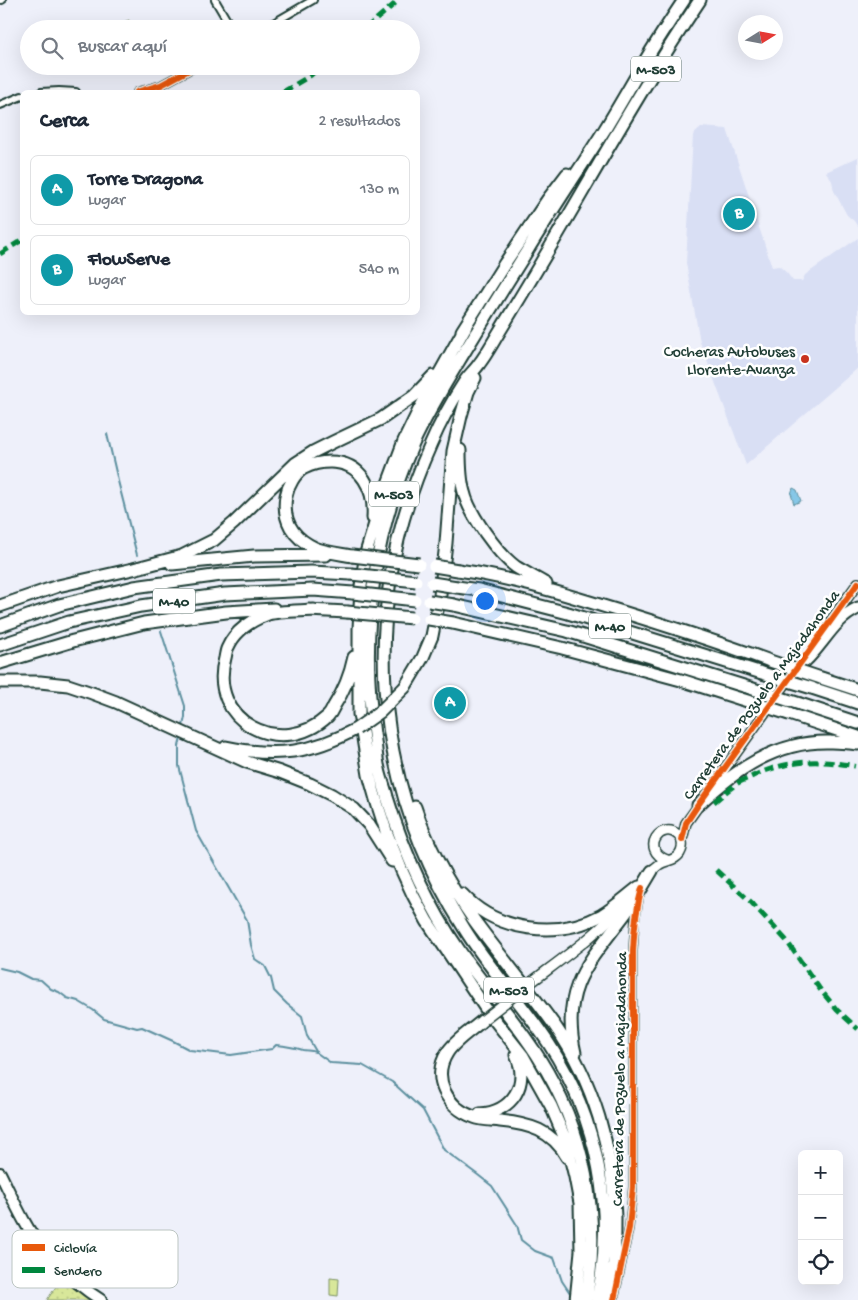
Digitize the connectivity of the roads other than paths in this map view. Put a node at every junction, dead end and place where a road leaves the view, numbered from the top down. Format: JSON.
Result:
{"nodes":[{"id":1,"x":215,"y":0,"type":"edge"},
{"id":2,"x":313,"y":0,"type":"edge"},
{"id":3,"x":684,"y":0,"type":"edge"},
{"id":4,"x":700,"y":0,"type":"edge"},
{"id":5,"x":227,"y":20,"type":"edge"},
{"id":6,"x":278,"y":20,"type":"edge"},
{"id":7,"x":637,"y":74,"type":"junction"},
{"id":8,"x":180,"y":75,"type":"edge"},
{"id":9,"x":144,"y":90,"type":"edge"},
{"id":10,"x":20,"y":97,"type":"edge"},
{"id":11,"x":0,"y":105,"type":"edge"},
{"id":12,"x":466,"y":326,"type":"junction"},
{"id":13,"x":479,"y":364,"type":"junction"},
{"id":14,"x":461,"y":416,"type":"junction"},
{"id":15,"x":371,"y":533,"type":"junction"},
{"id":16,"x":352,"y":556,"type":"junction"},
{"id":17,"x":133,"y":569,"type":"junction"},
{"id":18,"x":858,"y":584,"type":"edge"},
{"id":19,"x":570,"y":596,"type":"junction"},
{"id":20,"x":0,"y":606,"type":"edge"},
{"id":21,"x":858,"y":608,"type":"edge"},
{"id":22,"x":314,"y":610,"type":"junction"},
{"id":23,"x":0,"y":626,"type":"edge"},
{"id":24,"x":359,"y":629,"type":"junction"},
{"id":25,"x":0,"y":645,"type":"edge"},
{"id":26,"x":0,"y":664,"type":"edge"},
{"id":27,"x":797,"y":668,"type":"junction"},
{"id":28,"x":0,"y":682,"type":"edge"},
{"id":29,"x":385,"y":686,"type":"junction"},
{"id":30,"x":857,"y":689,"type":"edge"},
{"id":31,"x":858,"y":703,"type":"edge"},
{"id":32,"x":858,"y":723,"type":"edge"},
{"id":33,"x":858,"y":737,"type":"edge"},
{"id":34,"x":203,"y":741,"type":"junction"},
{"id":35,"x":858,"y":744,"type":"edge"},
{"id":36,"x":698,"y":805,"type":"junction"},
{"id":37,"x":686,"y":823,"type":"junction"},
{"id":38,"x":671,"y":831,"type":"junction"},
{"id":39,"x":682,"y":840,"type":"junction"},
{"id":40,"x":655,"y":850,"type":"junction"},
{"id":41,"x":667,"y":860,"type":"junction"},
{"id":42,"x":652,"y":871,"type":"joint"},
{"id":43,"x":445,"y":874,"type":"junction"},
{"id":44,"x":640,"y":886,"type":"junction"},
{"id":45,"x":427,"y":921,"type":"junction"},
{"id":46,"x":484,"y":1020,"type":"joint"},
{"id":47,"x":507,"y":1035,"type":"junction"},
{"id":48,"x":523,"y":1056,"type":"junction"},
{"id":49,"x":579,"y":1066,"type":"junction"},
{"id":50,"x":461,"y":1110,"type":"junction"},
{"id":51,"x":582,"y":1160,"type":"junction"},
{"id":52,"x":0,"y":1173,"type":"edge"},
{"id":53,"x":575,"y":1177,"type":"junction"},
{"id":54,"x":30,"y":1230,"type":"edge"},
{"id":55,"x":83,"y":1288,"type":"edge"},
{"id":56,"x":101,"y":1300,"type":"edge"},
{"id":57,"x":576,"y":1300,"type":"edge"},
{"id":58,"x":586,"y":1300,"type":"edge"},
{"id":59,"x":597,"y":1300,"type":"edge"},
{"id":60,"x":605,"y":1300,"type":"edge"},
{"id":61,"x":614,"y":1300,"type":"edge"}],
"edges":[{"from":1,"to":5,"type":"street"},
{"from":2,"to":6,"type":"street"},
{"from":3,"to":7,"type":"highway","number":"M-503"},
{"from":4,"to":13,"type":"highway","number":"M-503"},
{"from":7,"to":12,"type":"highway"},
{"from":7,"to":51,"type":"highway","number":"M-503"},
{"from":8,"to":9,"type":"street"},
{"from":10,"to":11,"type":"street"},
{"from":12,"to":15,"type":"highway","number":"M-503"},
{"from":12,"to":17,"type":"highway"},
{"from":13,"to":14,"type":"highway","number":"M-503"},
{"from":13,"to":29,"type":"highway","number":"M-503"},
{"from":14,"to":19,"type":"highway"},
{"from":14,"to":34,"type":"highway","number":"M-503","bridge":true},
{"from":15,"to":16,"type":"highway"},
{"from":15,"to":24,"type":"highway","number":"M-503"},
{"from":16,"to":17,"type":"highway"},
{"from":16,"to":19,"type":"highway","bridge":true},
{"from":17,"to":20,"type":"highway"},
{"from":18,"to":27,"type":"street","name":"Carretera de Pozuelo a Majadahonda"},
{"from":19,"to":30,"type":"highway","bridge":true},
{"from":21,"to":27,"type":"highway"},
{"from":22,"to":24,"type":"highway"},
{"from":22,"to":26,"type":"highway"},
{"from":22,"to":33,"type":"highway","bridge":true},
{"from":23,"to":31,"type":"highway","number":"M-40","bridge":true},
{"from":24,"to":45,"type":"highway","number":"M-503"},
{"from":25,"to":32,"type":"highway","number":"M-40","bridge":true},
{"from":27,"to":36,"type":"street","name":"Carretera de Pozuelo a Majadahonda"},
{"from":28,"to":34,"type":"highway","number":"M-503"},
{"from":29,"to":43,"type":"highway","number":"M-503"},
{"from":29,"to":59,"type":"highway","number":"M-503"},
{"from":34,"to":45,"type":"highway","number":"M-503"},
{"from":35,"to":36,"type":"highway"},
{"from":36,"to":37,"type":"street","name":"Carretera de Pozuelo a Majadahonda"},
{"from":37,"to":38,"type":"street","name":"Carretera de Pozuelo a Majadahonda"},
{"from":37,"to":39,"type":"street","name":"Carretera de Pozuelo a Majadahonda"},
{"from":38,"to":39,"type":"street"},
{"from":38,"to":40,"type":"street"},
{"from":39,"to":41,"type":"street"},
{"from":40,"to":41,"type":"street"},
{"from":40,"to":44,"type":"street","name":"Carretera de Pozuelo a Majadahonda"},
{"from":41,"to":42,"type":"street"},
{"from":42,"to":44,"type":"highway"},
{"from":43,"to":44,"type":"highway","number":"M-503"},
{"from":43,"to":49,"type":"highway","number":"M-503"},
{"from":44,"to":46,"type":"street","name":"Carretera de Pozuelo a Majadahonda","bridge":true},
{"from":44,"to":49,"type":"highway"},
{"from":44,"to":61,"type":"street","name":"Carretera de Pozuelo a Majadahonda"},
{"from":45,"to":47,"type":"highway","number":"M-503"},
{"from":46,"to":50,"type":"highway"},
{"from":47,"to":48,"type":"highway","number":"M-503"},
{"from":47,"to":50,"type":"highway","number":"M-503"},
{"from":48,"to":51,"type":"highway"},
{"from":48,"to":53,"type":"highway","number":"M-503"},
{"from":49,"to":60,"type":"highway","number":"M-503"},
{"from":50,"to":53,"type":"highway","number":"M-503"},
{"from":51,"to":58,"type":"highway","number":"M-503"},
{"from":52,"to":54,"type":"main road"},
{"from":53,"to":57,"type":"highway","number":"M-503"},
{"from":55,"to":56,"type":"main road"}]}
